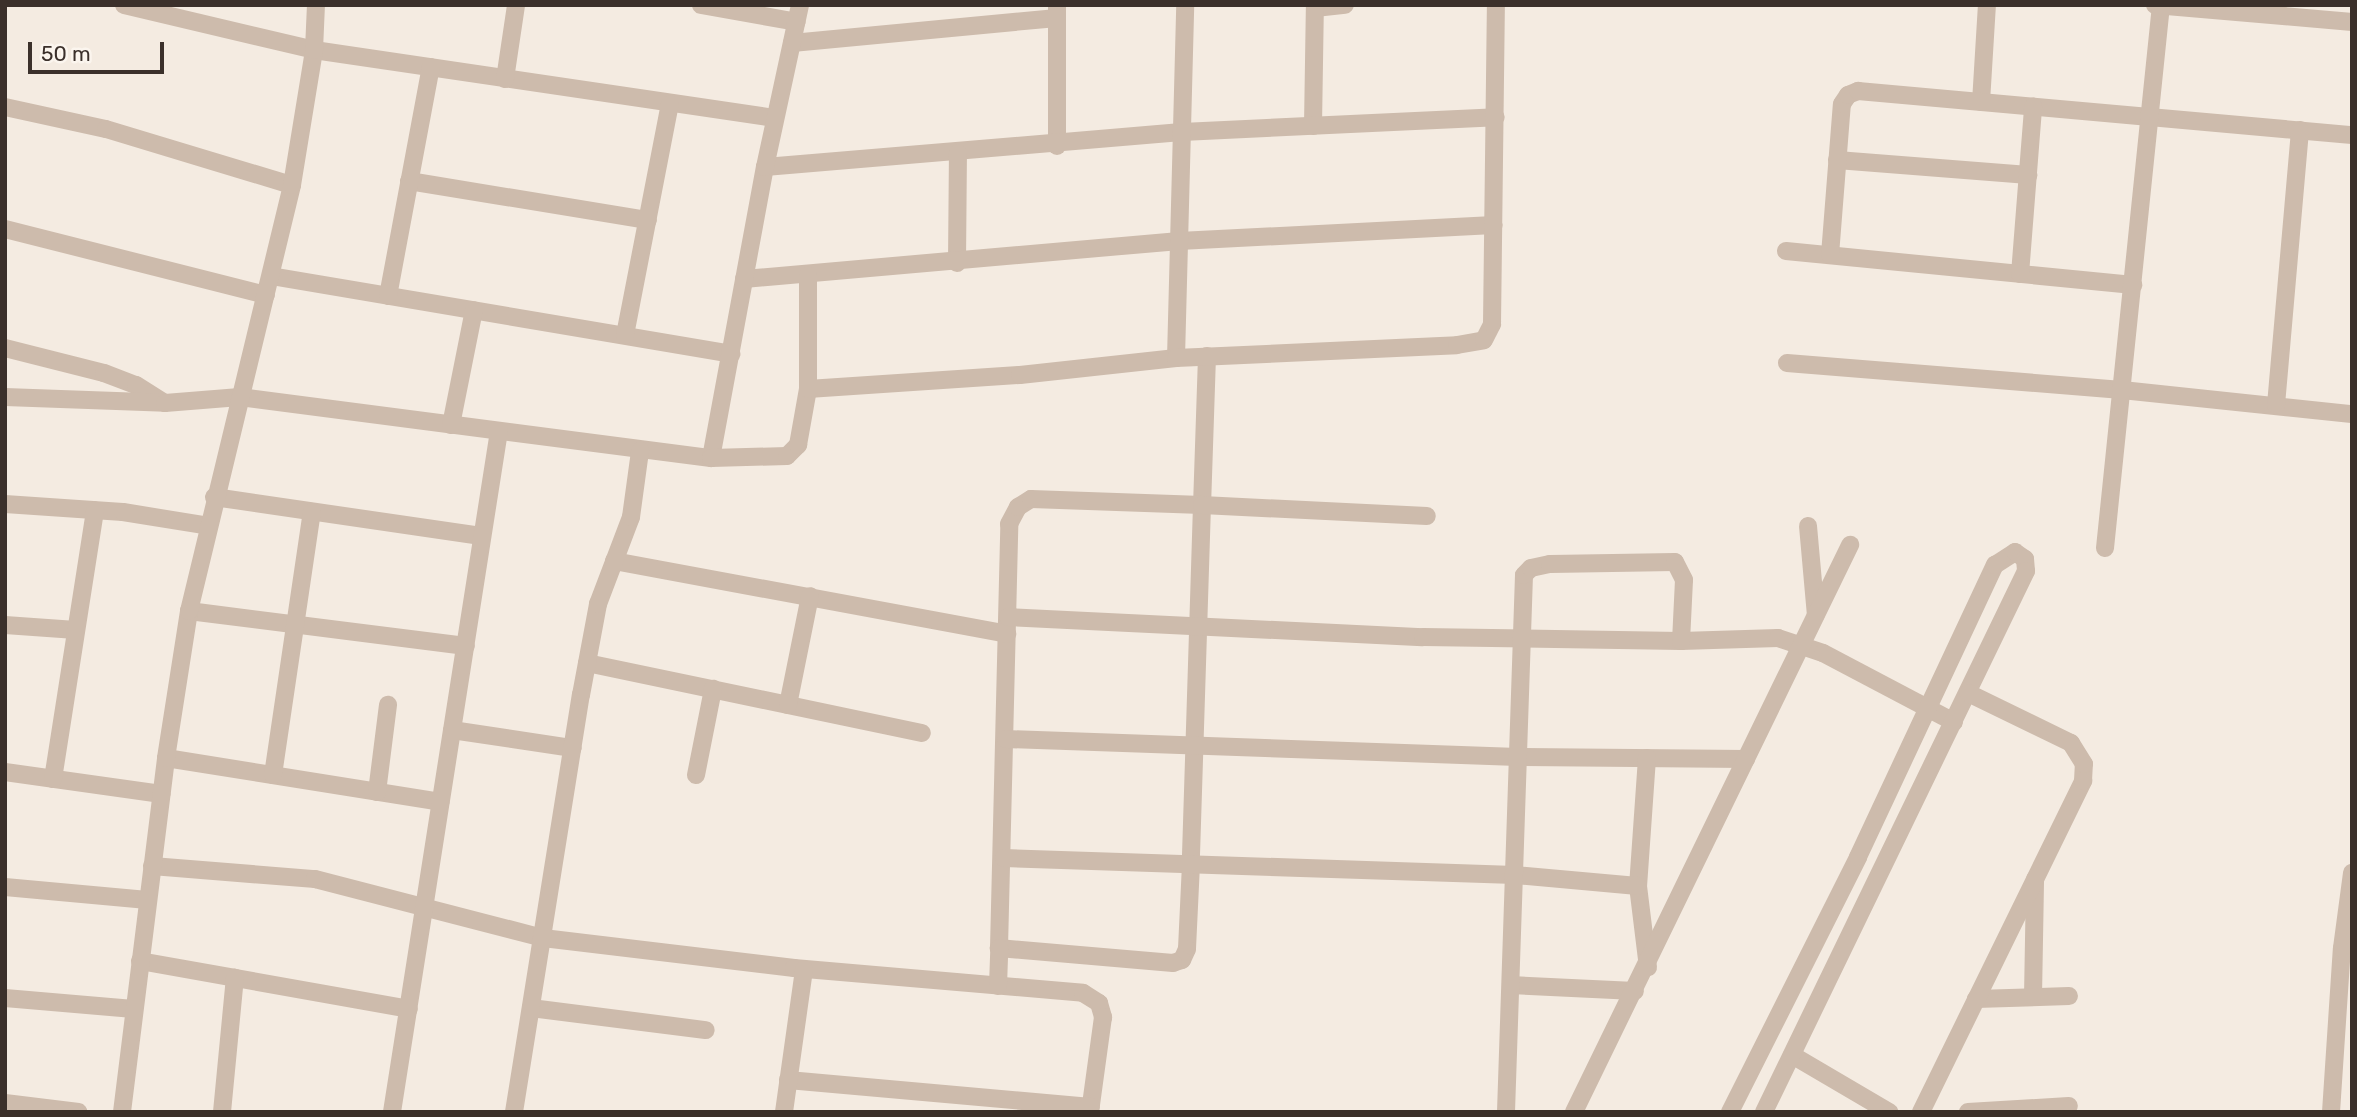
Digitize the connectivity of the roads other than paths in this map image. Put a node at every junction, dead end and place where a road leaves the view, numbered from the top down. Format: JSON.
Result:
{"nodes":[{"id":1,"x":124,"y":5,"type":"edge"},
{"id":2,"x":316,"y":5,"type":"edge"},
{"id":3,"x":516,"y":5,"type":"edge"},
{"id":4,"x":701,"y":5,"type":"edge"},
{"id":5,"x":1185,"y":5,"type":"edge"},
{"id":6,"x":1345,"y":5,"type":"edge"},
{"id":7,"x":1496,"y":5,"type":"edge"},
{"id":8,"x":1987,"y":5,"type":"edge"},
{"id":9,"x":2155,"y":5,"type":"edge"},
{"id":10,"x":2161,"y":5,"type":"edge"},
{"id":11,"x":1315,"y":7,"type":"edge"},
{"id":12,"x":1057,"y":12,"type":"edge"},
{"id":13,"x":2311,"y":12,"type":"edge"},
{"id":14,"x":189,"y":13,"type":"edge"},
{"id":15,"x":798,"y":13,"type":"edge"},
{"id":16,"x":2352,"y":22,"type":"edge"},
{"id":17,"x":792,"y":43,"type":"junction"},
{"id":18,"x":314,"y":50,"type":"junction"},
{"id":19,"x":431,"y":67,"type":"junction"},
{"id":20,"x":505,"y":79,"type":"junction"},
{"id":21,"x":1981,"y":102,"type":"junction"},
{"id":22,"x":670,"y":104,"type":"junction"},
{"id":23,"x":5,"y":107,"type":"edge"},
{"id":24,"x":2033,"y":107,"type":"junction"},
{"id":25,"x":1496,"y":117,"type":"junction"},
{"id":26,"x":2150,"y":117,"type":"junction"},
{"id":27,"x":775,"y":118,"type":"junction"},
{"id":28,"x":1313,"y":126,"type":"junction"},
{"id":29,"x":2300,"y":130,"type":"junction"},
{"id":30,"x":1182,"y":132,"type":"junction"},
{"id":31,"x":2352,"y":135,"type":"edge"},
{"id":32,"x":1057,"y":146,"type":"junction"},
{"id":33,"x":958,"y":153,"type":"junction"},
{"id":34,"x":1838,"y":160,"type":"junction"},
{"id":35,"x":765,"y":166,"type":"junction"},
{"id":36,"x":2028,"y":175,"type":"junction"},
{"id":37,"x":409,"y":181,"type":"junction"},
{"id":38,"x":292,"y":185,"type":"junction"},
{"id":39,"x":648,"y":220,"type":"junction"},
{"id":40,"x":1494,"y":225,"type":"junction"},
{"id":41,"x":5,"y":229,"type":"edge"},
{"id":42,"x":1179,"y":241,"type":"junction"},
{"id":43,"x":1786,"y":251,"type":"dead end"},
{"id":44,"x":1830,"y":255,"type":"junction"},
{"id":45,"x":957,"y":263,"type":"junction"},
{"id":46,"x":2020,"y":274,"type":"junction"},
{"id":47,"x":808,"y":275,"type":"junction"},
{"id":48,"x":271,"y":276,"type":"junction"},
{"id":49,"x":744,"y":279,"type":"junction"},
{"id":50,"x":2133,"y":285,"type":"junction"},
{"id":51,"x":266,"y":295,"type":"junction"},
{"id":52,"x":388,"y":296,"type":"junction"},
{"id":53,"x":474,"y":310,"type":"junction"},
{"id":54,"x":625,"y":335,"type":"junction"},
{"id":55,"x":5,"y":348,"type":"edge"},
{"id":56,"x":731,"y":354,"type":"junction"},
{"id":57,"x":1206,"y":356,"type":"junction"},
{"id":58,"x":1176,"y":358,"type":"junction"},
{"id":59,"x":1787,"y":363,"type":"dead end"},
{"id":60,"x":808,"y":389,"type":"junction"},
{"id":61,"x":2122,"y":390,"type":"junction"},
{"id":62,"x":5,"y":397,"type":"edge"},
{"id":63,"x":240,"y":397,"type":"junction"},
{"id":64,"x":165,"y":403,"type":"junction"},
{"id":65,"x":2276,"y":405,"type":"junction"},
{"id":66,"x":2352,"y":414,"type":"edge"},
{"id":67,"x":451,"y":425,"type":"junction"},
{"id":68,"x":499,"y":431,"type":"junction"},
{"id":69,"x":640,"y":451,"type":"junction"},
{"id":70,"x":711,"y":458,"type":"junction"},
{"id":71,"x":214,"y":497,"type":"junction"},
{"id":72,"x":5,"y":504,"type":"edge"},
{"id":73,"x":1202,"y":505,"type":"junction"},
{"id":74,"x":95,"y":510,"type":"junction"},
{"id":75,"x":312,"y":512,"type":"junction"},
{"id":76,"x":1427,"y":516,"type":"dead end"},
{"id":77,"x":209,"y":526,"type":"junction"},
{"id":78,"x":1808,"y":526,"type":"dead end"},
{"id":79,"x":481,"y":536,"type":"junction"},
{"id":80,"x":1850,"y":545,"type":"dead end"},
{"id":81,"x":2105,"y":548,"type":"dead end"},
{"id":82,"x":614,"y":561,"type":"junction"},
{"id":83,"x":810,"y":596,"type":"junction"},
{"id":84,"x":189,"y":611,"type":"junction"},
{"id":85,"x":1815,"y":615,"type":"junction"},
{"id":86,"x":5,"y":625,"type":"edge"},
{"id":87,"x":1008,"y":625,"type":"junction"},
{"id":88,"x":294,"y":626,"type":"junction"},
{"id":89,"x":1198,"y":626,"type":"junction"},
{"id":90,"x":76,"y":630,"type":"junction"},
{"id":91,"x":1521,"y":639,"type":"junction"},
{"id":92,"x":1681,"y":641,"type":"junction"},
{"id":93,"x":1801,"y":643,"type":"junction"},
{"id":94,"x":466,"y":646,"type":"junction"},
{"id":95,"x":587,"y":663,"type":"junction"},
{"id":96,"x":713,"y":690,"type":"junction"},
{"id":97,"x":1968,"y":693,"type":"junction"},
{"id":98,"x":388,"y":705,"type":"dead end"},
{"id":99,"x":788,"y":705,"type":"junction"},
{"id":100,"x":1928,"y":709,"type":"junction"},
{"id":101,"x":1954,"y":722,"type":"junction"},
{"id":102,"x":453,"y":730,"type":"junction"},
{"id":103,"x":922,"y":733,"type":"dead end"},
{"id":104,"x":1006,"y":739,"type":"junction"},
{"id":105,"x":573,"y":748,"type":"junction"},
{"id":106,"x":1194,"y":748,"type":"junction"},
{"id":107,"x":1518,"y":757,"type":"junction"},
{"id":108,"x":166,"y":758,"type":"junction"},
{"id":109,"x":1647,"y":758,"type":"junction"},
{"id":110,"x":1746,"y":759,"type":"junction"},
{"id":111,"x":5,"y":772,"type":"edge"},
{"id":112,"x":273,"y":775,"type":"junction"},
{"id":113,"x":696,"y":775,"type":"dead end"},
{"id":114,"x":53,"y":779,"type":"junction"},
{"id":115,"x":377,"y":792,"type":"junction"},
{"id":116,"x":162,"y":794,"type":"junction"},
{"id":117,"x":441,"y":802,"type":"junction"},
{"id":118,"x":1004,"y":858,"type":"junction"},
{"id":119,"x":1191,"y":864,"type":"junction"},
{"id":120,"x":152,"y":866,"type":"junction"},
{"id":121,"x":2352,"y":873,"type":"edge"},
{"id":122,"x":1515,"y":875,"type":"junction"},
{"id":123,"x":2035,"y":879,"type":"junction"},
{"id":124,"x":1638,"y":886,"type":"junction"},
{"id":125,"x":5,"y":887,"type":"edge"},
{"id":126,"x":148,"y":900,"type":"junction"},
{"id":127,"x":424,"y":908,"type":"junction"},
{"id":128,"x":543,"y":938,"type":"junction"},
{"id":129,"x":999,"y":948,"type":"junction"},
{"id":130,"x":140,"y":961,"type":"junction"},
{"id":131,"x":1648,"y":967,"type":"junction"},
{"id":132,"x":804,"y":969,"type":"junction"},
{"id":133,"x":235,"y":978,"type":"junction"},
{"id":134,"x":1511,"y":985,"type":"junction"},
{"id":135,"x":998,"y":986,"type":"junction"},
{"id":136,"x":1635,"y":991,"type":"junction"},
{"id":137,"x":2069,"y":996,"type":"dead end"},
{"id":138,"x":2033,"y":997,"type":"junction"},
{"id":139,"x":5,"y":998,"type":"edge"},
{"id":140,"x":1976,"y":999,"type":"junction"},
{"id":141,"x":531,"y":1008,"type":"junction"},
{"id":142,"x":134,"y":1009,"type":"junction"},
{"id":143,"x":408,"y":1009,"type":"junction"},
{"id":144,"x":706,"y":1030,"type":"dead end"},
{"id":145,"x":1792,"y":1055,"type":"junction"},
{"id":146,"x":788,"y":1080,"type":"junction"},
{"id":147,"x":5,"y":1104,"type":"edge"},
{"id":148,"x":2068,"y":1106,"type":"dead end"},
{"id":149,"x":1090,"y":1110,"type":"edge"},
{"id":150,"x":78,"y":1112,"type":"edge"},
{"id":151,"x":121,"y":1112,"type":"edge"},
{"id":152,"x":222,"y":1112,"type":"edge"},
{"id":153,"x":392,"y":1112,"type":"edge"},
{"id":154,"x":515,"y":1112,"type":"edge"},
{"id":155,"x":783,"y":1112,"type":"edge"},
{"id":156,"x":1506,"y":1112,"type":"edge"},
{"id":157,"x":1574,"y":1112,"type":"edge"},
{"id":158,"x":1730,"y":1112,"type":"edge"},
{"id":159,"x":1764,"y":1112,"type":"edge"},
{"id":160,"x":1889,"y":1112,"type":"edge"},
{"id":161,"x":1921,"y":1112,"type":"edge"},
{"id":162,"x":1968,"y":1112,"type":"edge"},
{"id":163,"x":2331,"y":1112,"type":"edge"}],
"edges":[{"from":1,"to":14,"type":"street"},
{"from":2,"to":18,"type":"street"},
{"from":3,"to":20,"type":"street"},
{"from":4,"to":15,"type":"street"},
{"from":5,"to":30,"type":"street"},
{"from":6,"to":11,"type":"street"},
{"from":7,"to":25,"type":"street"},
{"from":8,"to":21,"type":"street"},
{"from":9,"to":10,"type":"street"},
{"from":10,"to":13,"type":"street"},
{"from":10,"to":26,"type":"street"},
{"from":11,"to":28,"type":"street"},
{"from":12,"to":17,"type":"street"},
{"from":12,"to":32,"type":"street"},
{"from":13,"to":16,"type":"street"},
{"from":14,"to":18,"type":"street"},
{"from":15,"to":17,"type":"street"},
{"from":17,"to":27,"type":"street"},
{"from":18,"to":19,"type":"street"},
{"from":18,"to":38,"type":"street"},
{"from":19,"to":20,"type":"street"},
{"from":19,"to":37,"type":"street"},
{"from":20,"to":22,"type":"street"},
{"from":21,"to":24,"type":"street"},
{"from":21,"to":34,"type":"street"},
{"from":22,"to":27,"type":"street"},
{"from":22,"to":39,"type":"street"},
{"from":23,"to":38,"type":"street"},
{"from":24,"to":26,"type":"street"},
{"from":24,"to":36,"type":"street"},
{"from":25,"to":28,"type":"street"},
{"from":25,"to":40,"type":"street"},
{"from":26,"to":29,"type":"street"},
{"from":26,"to":50,"type":"street"},
{"from":27,"to":35,"type":"street"},
{"from":28,"to":30,"type":"street"},
{"from":29,"to":31,"type":"street"},
{"from":29,"to":65,"type":"street"},
{"from":30,"to":32,"type":"street"},
{"from":30,"to":42,"type":"street"},
{"from":32,"to":33,"type":"street"},
{"from":33,"to":35,"type":"street"},
{"from":33,"to":45,"type":"street"},
{"from":34,"to":36,"type":"street"},
{"from":34,"to":44,"type":"street"},
{"from":35,"to":49,"type":"street"},
{"from":36,"to":46,"type":"street"},
{"from":37,"to":39,"type":"street"},
{"from":37,"to":52,"type":"street"},
{"from":38,"to":48,"type":"street"},
{"from":39,"to":54,"type":"street"},
{"from":40,"to":42,"type":"street"},
{"from":40,"to":57,"type":"street"},
{"from":41,"to":51,"type":"street"},
{"from":42,"to":45,"type":"street"},
{"from":42,"to":58,"type":"street"},
{"from":43,"to":44,"type":"street"},
{"from":44,"to":46,"type":"street"},
{"from":45,"to":47,"type":"street"},
{"from":46,"to":50,"type":"street"},
{"from":47,"to":49,"type":"street"},
{"from":47,"to":60,"type":"street"},
{"from":48,"to":51,"type":"street"},
{"from":48,"to":52,"type":"street"},
{"from":49,"to":56,"type":"street"},
{"from":50,"to":61,"type":"street"},
{"from":51,"to":63,"type":"street"},
{"from":52,"to":53,"type":"street"},
{"from":53,"to":54,"type":"street"},
{"from":53,"to":67,"type":"street"},
{"from":54,"to":56,"type":"street"},
{"from":55,"to":64,"type":"street"},
{"from":56,"to":70,"type":"street"},
{"from":57,"to":58,"type":"street"},
{"from":57,"to":73,"type":"street"},
{"from":58,"to":60,"type":"street"},
{"from":59,"to":61,"type":"street"},
{"from":60,"to":70,"type":"street"},
{"from":61,"to":65,"type":"street"},
{"from":61,"to":81,"type":"street"},
{"from":62,"to":64,"type":"street"},
{"from":63,"to":64,"type":"street"},
{"from":63,"to":67,"type":"street"},
{"from":63,"to":71,"type":"street"},
{"from":65,"to":66,"type":"street"},
{"from":67,"to":68,"type":"street"},
{"from":68,"to":69,"type":"street"},
{"from":68,"to":79,"type":"street"},
{"from":69,"to":70,"type":"street"},
{"from":69,"to":82,"type":"street"},
{"from":71,"to":75,"type":"street"},
{"from":71,"to":77,"type":"street"},
{"from":72,"to":74,"type":"street"},
{"from":73,"to":76,"type":"street"},
{"from":73,"to":87,"type":"street"},
{"from":73,"to":89,"type":"street"},
{"from":74,"to":77,"type":"street"},
{"from":74,"to":90,"type":"street"},
{"from":75,"to":79,"type":"street"},
{"from":75,"to":88,"type":"street"},
{"from":77,"to":84,"type":"street"},
{"from":78,"to":85,"type":"street"},
{"from":79,"to":94,"type":"street"},
{"from":80,"to":85,"type":"street"},
{"from":82,"to":83,"type":"street"},
{"from":82,"to":95,"type":"street"},
{"from":83,"to":87,"type":"street"},
{"from":83,"to":99,"type":"street"},
{"from":84,"to":88,"type":"street"},
{"from":84,"to":108,"type":"street"},
{"from":85,"to":93,"type":"street"},
{"from":86,"to":90,"type":"street"},
{"from":87,"to":89,"type":"street"},
{"from":87,"to":104,"type":"street"},
{"from":88,"to":94,"type":"street"},
{"from":88,"to":112,"type":"street"},
{"from":89,"to":91,"type":"street"},
{"from":89,"to":106,"type":"street"},
{"from":90,"to":114,"type":"street"},
{"from":91,"to":92,"type":"street"},
{"from":91,"to":92,"type":"street"},
{"from":91,"to":107,"type":"street"},
{"from":92,"to":93,"type":"street"},
{"from":93,"to":100,"type":"street"},
{"from":93,"to":110,"type":"street"},
{"from":94,"to":102,"type":"street"},
{"from":95,"to":96,"type":"street"},
{"from":95,"to":105,"type":"street"},
{"from":96,"to":99,"type":"street"},
{"from":96,"to":113,"type":"street"},
{"from":97,"to":100,"type":"street"},
{"from":97,"to":101,"type":"street"},
{"from":97,"to":123,"type":"street"},
{"from":98,"to":115,"type":"street"},
{"from":99,"to":103,"type":"street"},
{"from":100,"to":101,"type":"street"},
{"from":100,"to":158,"type":"street"},
{"from":101,"to":145,"type":"street"},
{"from":102,"to":105,"type":"street"},
{"from":102,"to":117,"type":"street"},
{"from":104,"to":106,"type":"street"},
{"from":104,"to":118,"type":"street"},
{"from":105,"to":128,"type":"street"},
{"from":106,"to":107,"type":"street"},
{"from":106,"to":119,"type":"street"},
{"from":107,"to":109,"type":"street"},
{"from":107,"to":122,"type":"street"},
{"from":108,"to":112,"type":"street"},
{"from":108,"to":116,"type":"street"},
{"from":109,"to":110,"type":"street"},
{"from":109,"to":124,"type":"street"},
{"from":110,"to":131,"type":"street"},
{"from":111,"to":114,"type":"street"},
{"from":112,"to":115,"type":"street"},
{"from":114,"to":116,"type":"street"},
{"from":115,"to":117,"type":"street"},
{"from":116,"to":120,"type":"street"},
{"from":117,"to":127,"type":"street"},
{"from":118,"to":119,"type":"street"},
{"from":118,"to":129,"type":"street"},
{"from":119,"to":122,"type":"street"},
{"from":119,"to":129,"type":"street"},
{"from":120,"to":126,"type":"street"},
{"from":120,"to":127,"type":"street"},
{"from":121,"to":163,"type":"street"},
{"from":122,"to":124,"type":"street"},
{"from":122,"to":134,"type":"street"},
{"from":123,"to":138,"type":"street"},
{"from":123,"to":140,"type":"street"},
{"from":124,"to":131,"type":"street"},
{"from":125,"to":126,"type":"street"},
{"from":126,"to":130,"type":"street"},
{"from":127,"to":128,"type":"street"},
{"from":127,"to":143,"type":"street"},
{"from":128,"to":132,"type":"street"},
{"from":128,"to":141,"type":"street"},
{"from":129,"to":135,"type":"street"},
{"from":130,"to":133,"type":"street"},
{"from":130,"to":142,"type":"street"},
{"from":131,"to":136,"type":"street"},
{"from":132,"to":135,"type":"street"},
{"from":132,"to":146,"type":"street"},
{"from":133,"to":143,"type":"street"},
{"from":133,"to":152,"type":"street"},
{"from":134,"to":136,"type":"street"},
{"from":134,"to":156,"type":"street"},
{"from":135,"to":149,"type":"street"},
{"from":136,"to":157,"type":"street"},
{"from":137,"to":138,"type":"street"},
{"from":138,"to":140,"type":"street"},
{"from":139,"to":142,"type":"street"},
{"from":140,"to":161,"type":"street"},
{"from":141,"to":144,"type":"street"},
{"from":141,"to":154,"type":"street"},
{"from":142,"to":151,"type":"street"},
{"from":143,"to":153,"type":"street"},
{"from":145,"to":159,"type":"street"},
{"from":145,"to":160,"type":"street"},
{"from":146,"to":149,"type":"street"},
{"from":146,"to":155,"type":"street"},
{"from":147,"to":150,"type":"street"},
{"from":148,"to":162,"type":"street"}]}
